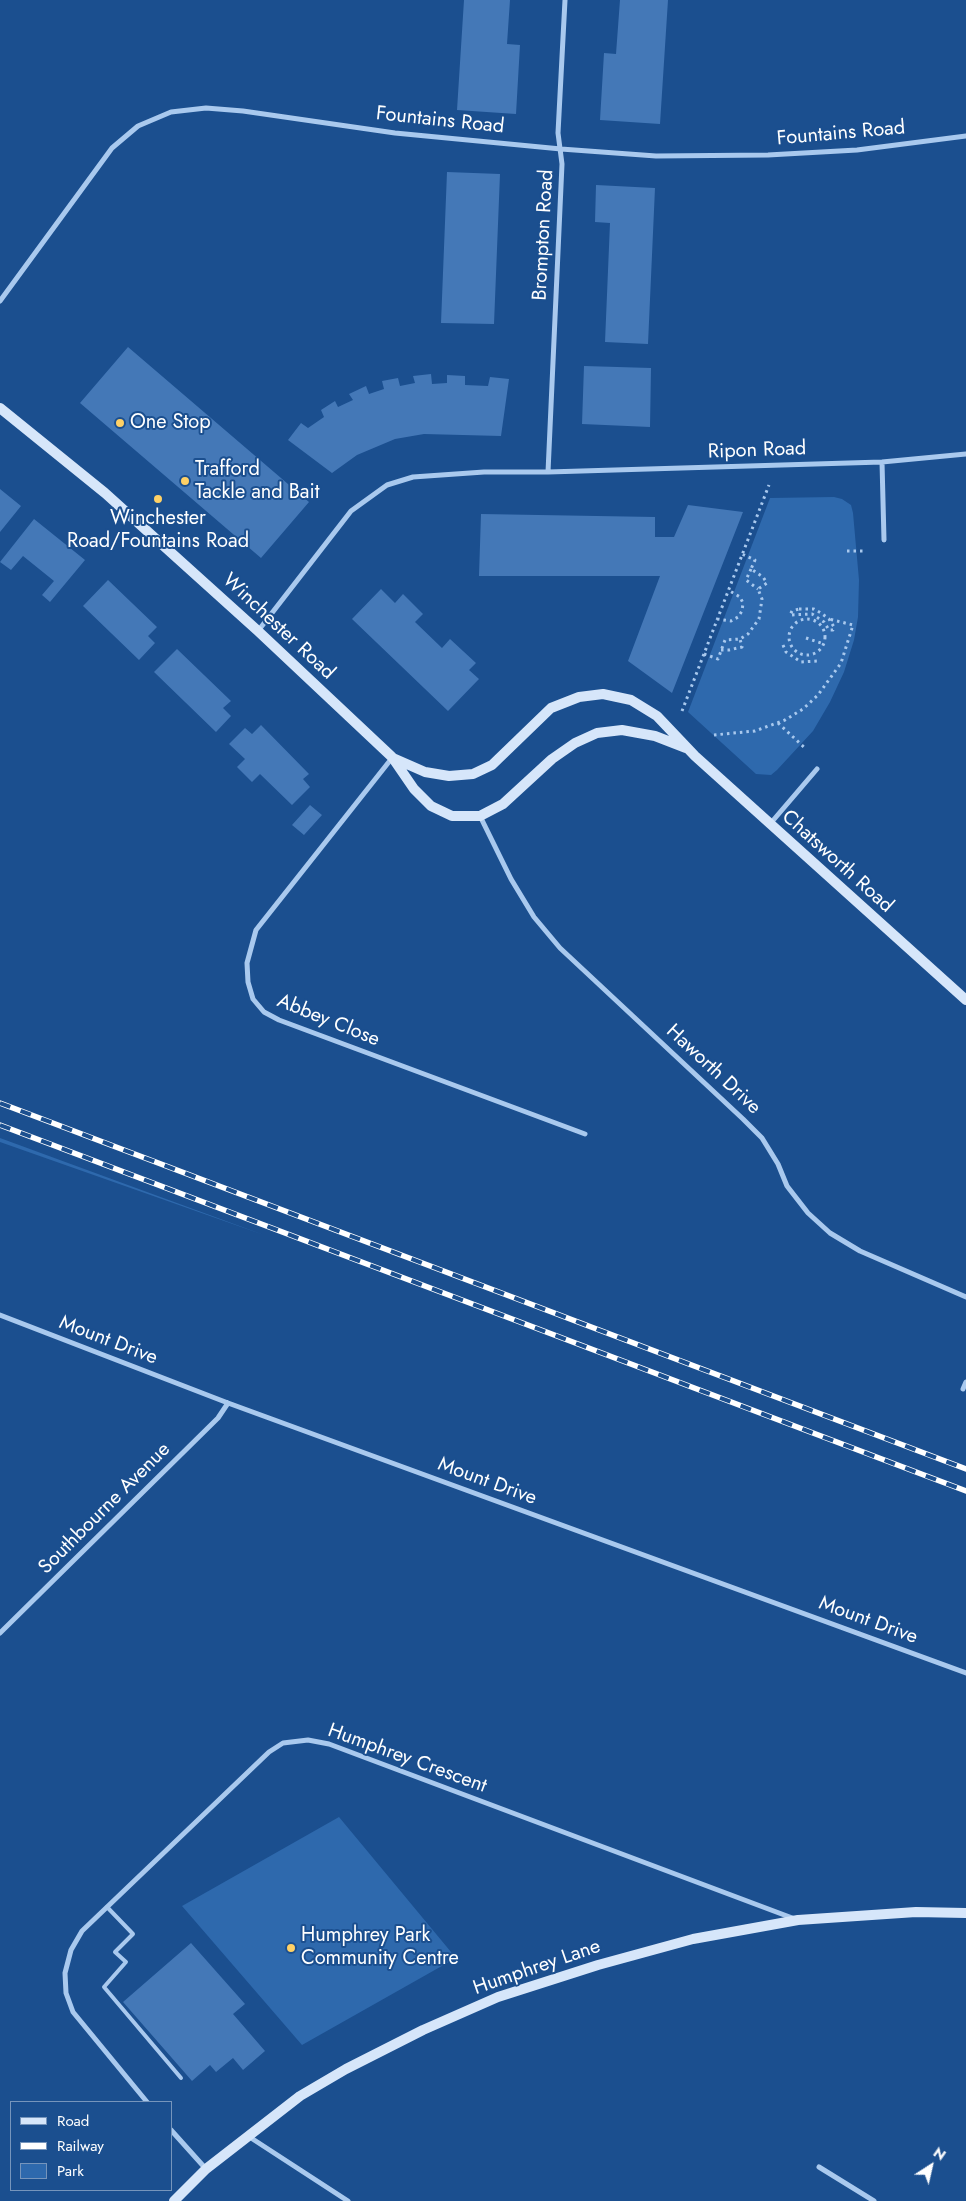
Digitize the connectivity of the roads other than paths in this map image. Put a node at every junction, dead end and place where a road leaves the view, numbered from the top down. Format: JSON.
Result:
{"nodes":[{"id":1,"x":565,"y":0,"type":"edge"},
{"id":2,"x":966,"y":136,"type":"edge"},
{"id":3,"x":561,"y":149,"type":"junction"},
{"id":4,"x":0,"y":301,"type":"edge"},
{"id":5,"x":0,"y":408,"type":"edge"},
{"id":6,"x":966,"y":454,"type":"edge"},
{"id":7,"x":882,"y":462,"type":"junction"},
{"id":8,"x":548,"y":472,"type":"junction"},
{"id":9,"x":884,"y":540,"type":"dead end"},
{"id":10,"x":258,"y":631,"type":"junction"},
{"id":11,"x":686,"y":748,"type":"junction"},
{"id":12,"x":392,"y":757,"type":"junction"},
{"id":13,"x":816,"y":769,"type":"dead end"},
{"id":14,"x":480,"y":816,"type":"junction"},
{"id":15,"x":770,"y":824,"type":"junction"},
{"id":16,"x":966,"y":1000,"type":"edge"},
{"id":17,"x":585,"y":1134,"type":"dead end"},
{"id":18,"x":966,"y":1297,"type":"edge"},
{"id":19,"x":0,"y":1315,"type":"edge"},
{"id":20,"x":966,"y":1382,"type":"edge"},
{"id":21,"x":963,"y":1389,"type":"dead end"},
{"id":22,"x":228,"y":1403,"type":"junction"},
{"id":23,"x":0,"y":1633,"type":"edge"},
{"id":24,"x":966,"y":1673,"type":"edge"},
{"id":25,"x":107,"y":1908,"type":"junction"},
{"id":26,"x":966,"y":1914,"type":"edge"},
{"id":27,"x":798,"y":1920,"type":"junction"},
{"id":28,"x":181,"y":2078,"type":"dead end"},
{"id":29,"x":146,"y":2101,"type":"edge"},
{"id":30,"x":172,"y":2131,"type":"edge"},
{"id":31,"x":247,"y":2136,"type":"junction"},
{"id":32,"x":818,"y":2167,"type":"dead end"},
{"id":33,"x":206,"y":2169,"type":"junction"},
{"id":34,"x":174,"y":2201,"type":"edge"},
{"id":35,"x":348,"y":2201,"type":"edge"},
{"id":36,"x":874,"y":2201,"type":"edge"}],
"edges":[{"from":1,"to":3,"type":"street","name":"Brompton Road"},
{"from":2,"to":3,"type":"street","name":"Fountains Road"},
{"from":3,"to":4,"type":"street","name":"Fountains Road"},
{"from":3,"to":8,"type":"street","name":"Brompton Road"},
{"from":5,"to":10,"type":"street","name":"Winchester Road"},
{"from":6,"to":7,"type":"street","name":"Ripon Road"},
{"from":7,"to":8,"type":"street","name":"Ripon Road"},
{"from":7,"to":9,"type":"street"},
{"from":8,"to":10,"type":"street","name":"Ripon Road"},
{"from":10,"to":12,"type":"street","name":"Winchester Road"},
{"from":11,"to":12,"type":"street","name":"Chatsworth Road"},
{"from":11,"to":14,"type":"street","name":"Chatsworth Road"},
{"from":11,"to":15,"type":"street","name":"Chatsworth Road"},
{"from":12,"to":14,"type":"street","name":"Chatsworth Road"},
{"from":12,"to":17,"type":"street","name":"Abbey Close"},
{"from":13,"to":15,"type":"street"},
{"from":14,"to":18,"type":"street","name":"Haworth Drive"},
{"from":15,"to":16,"type":"street","name":"Chatsworth Road"},
{"from":19,"to":22,"type":"street","name":"Mount Drive"},
{"from":20,"to":21,"type":"street"},
{"from":22,"to":23,"type":"street","name":"Southbourne Avenue"},
{"from":22,"to":24,"type":"street","name":"Mount Drive"},
{"from":25,"to":27,"type":"street","name":"Humphrey Crescent"},
{"from":25,"to":28,"type":"lane"},
{"from":25,"to":29,"type":"street","name":"Humphrey Crescent"},
{"from":26,"to":27,"type":"street","name":"Humphrey Lane"},
{"from":27,"to":31,"type":"street","name":"Humphrey Lane"},
{"from":30,"to":33,"type":"street"},
{"from":31,"to":33,"type":"street","name":"Humphrey Lane"},
{"from":31,"to":35,"type":"street"},
{"from":32,"to":36,"type":"street"},
{"from":33,"to":34,"type":"street","name":"Humphrey Lane"}]}
